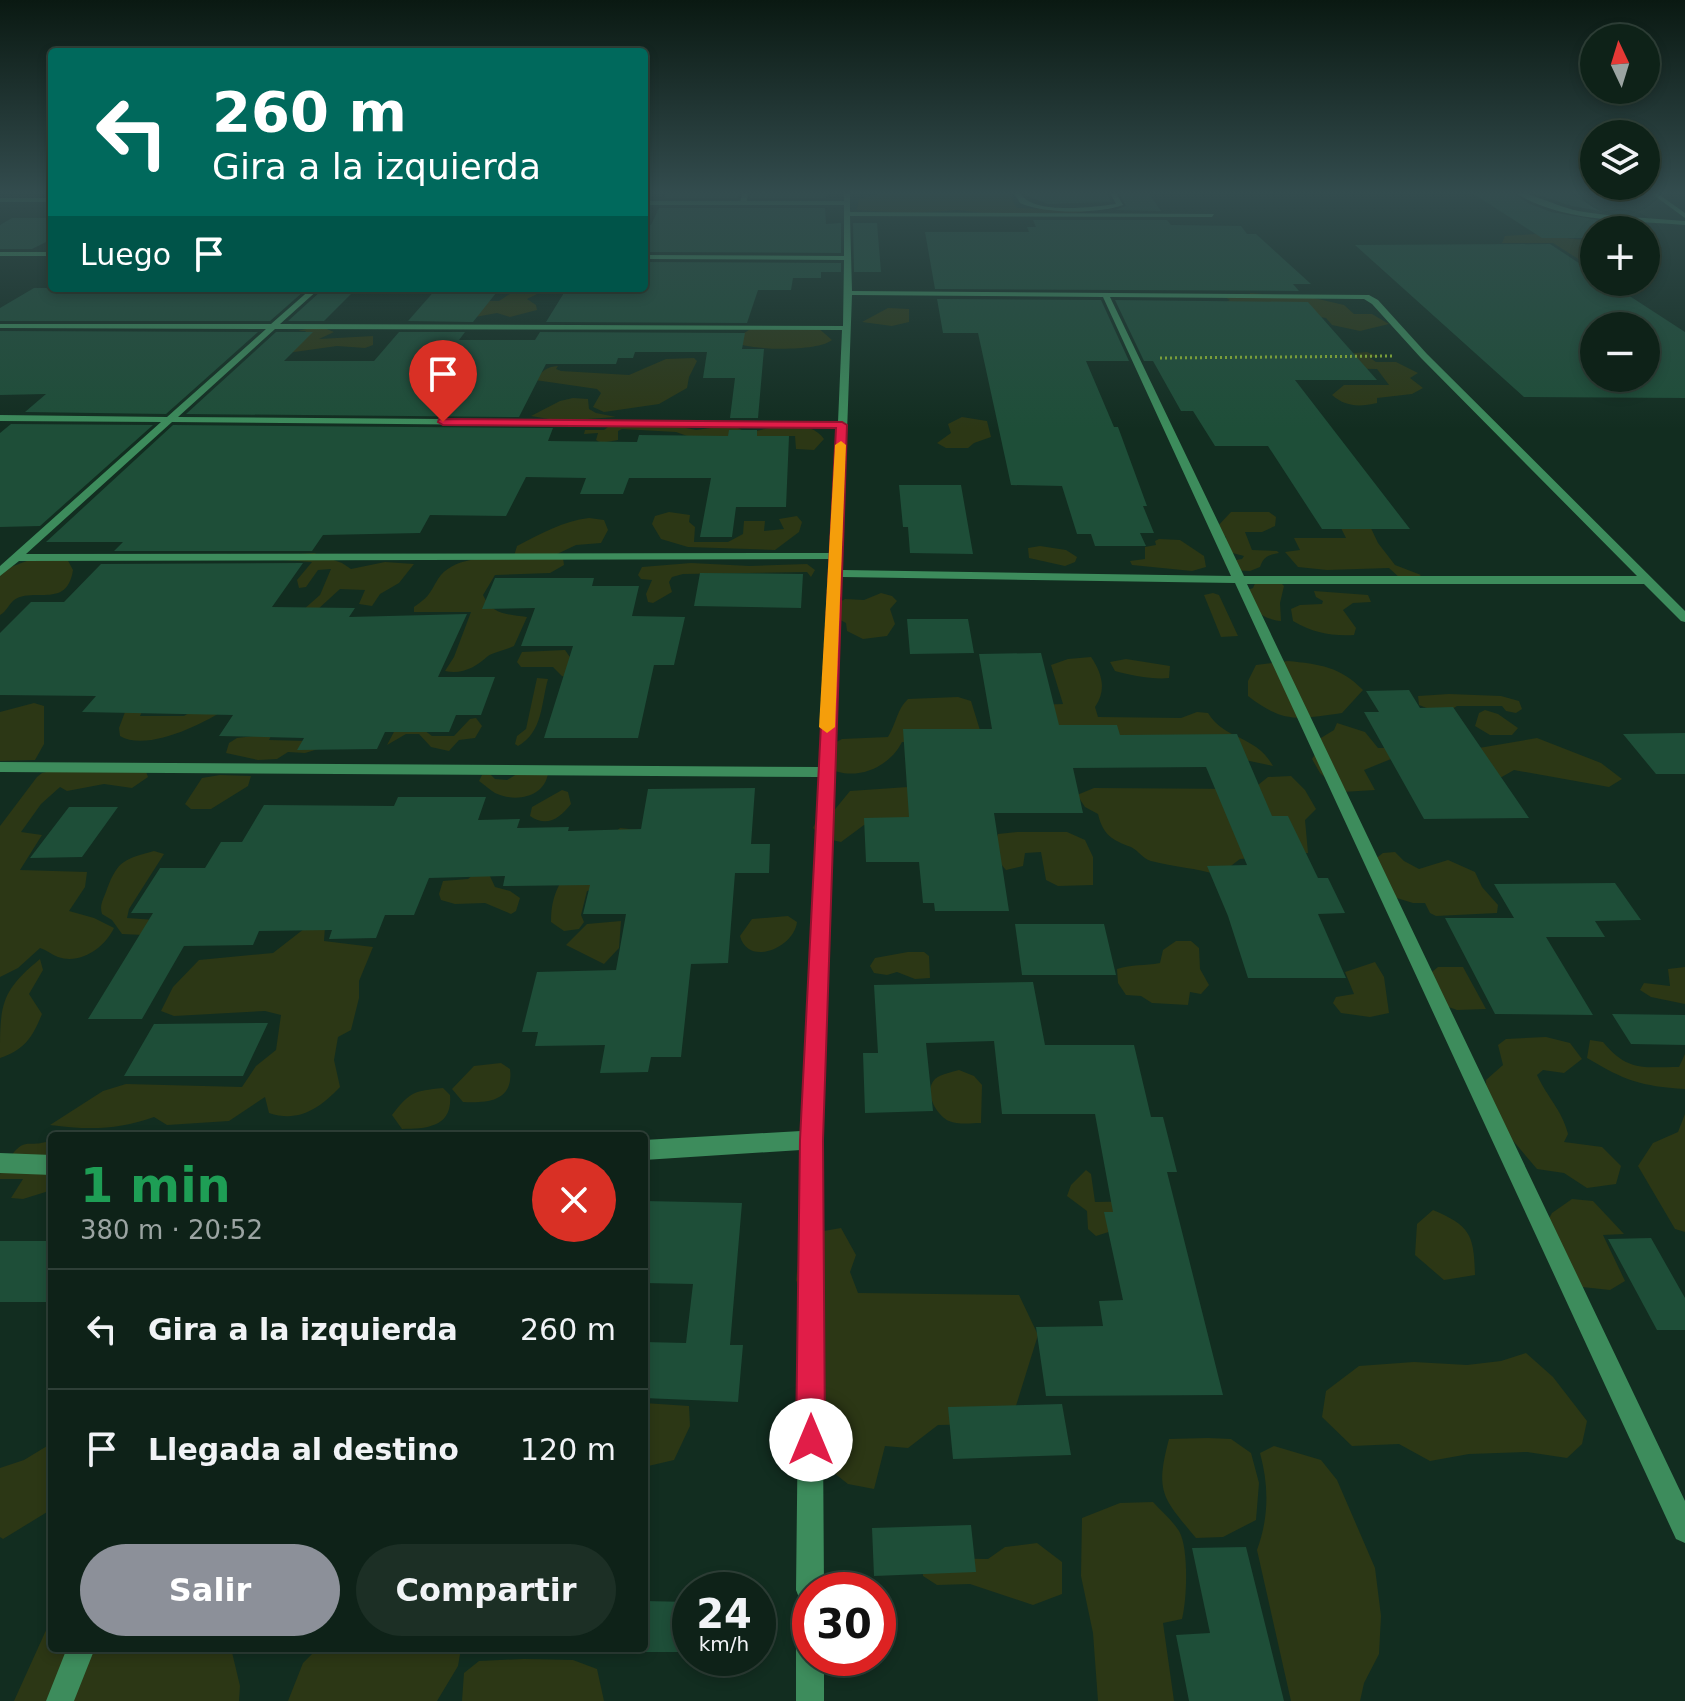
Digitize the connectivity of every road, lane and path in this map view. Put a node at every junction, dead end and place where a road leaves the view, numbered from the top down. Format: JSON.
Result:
{"nodes":[{"id":1,"x":847,"y":270,"type":"edge"},
{"id":2,"x":1679,"y":270,"type":"edge"},
{"id":3,"x":1670,"y":271,"type":"dead end"},
{"id":4,"x":312,"y":292,"type":"edge"},
{"id":5,"x":848,"y":293,"type":"junction"},
{"id":6,"x":1105,"y":294,"type":"junction"},
{"id":7,"x":0,"y":326,"type":"edge"},
{"id":8,"x":274,"y":327,"type":"junction"},
{"id":9,"x":846,"y":328,"type":"junction"},
{"id":10,"x":1424,"y":356,"type":"junction"},
{"id":11,"x":1135,"y":358,"type":"junction"},
{"id":12,"x":0,"y":418,"type":"edge"},
{"id":13,"x":168,"y":419,"type":"junction"},
{"id":14,"x":842,"y":425,"type":"junction"},
{"id":15,"x":15,"y":558,"type":"junction"},
{"id":16,"x":835,"y":565,"type":"junction"},
{"id":17,"x":0,"y":572,"type":"edge"},
{"id":18,"x":1241,"y":580,"type":"junction"},
{"id":19,"x":1648,"y":580,"type":"junction"},
{"id":20,"x":1685,"y":618,"type":"edge"},
{"id":21,"x":0,"y":767,"type":"edge"},
{"id":22,"x":825,"y":772,"type":"junction"},
{"id":23,"x":811,"y":1140,"type":"junction"},
{"id":24,"x":648,"y":1150,"type":"edge"},
{"id":25,"x":0,"y":1163,"type":"edge"},
{"id":26,"x":48,"y":1165,"type":"edge"},
{"id":27,"x":1685,"y":1530,"type":"edge"},
{"id":28,"x":810,"y":1572,"type":"edge"},
{"id":29,"x":79,"y":1652,"type":"edge"},
{"id":30,"x":810,"y":1676,"type":"edge"},
{"id":31,"x":60,"y":1701,"type":"edge"},
{"id":32,"x":810,"y":1701,"type":"edge"}],
"edges":[{"from":1,"to":5,"type":"street"},
{"from":2,"to":3,"type":"street"},
{"from":4,"to":8,"type":"street"},
{"from":5,"to":6,"type":"street"},
{"from":5,"to":9,"type":"street"},
{"from":6,"to":10,"type":"street"},
{"from":6,"to":11,"type":"street"},
{"from":7,"to":8,"type":"street"},
{"from":8,"to":9,"type":"street"},
{"from":8,"to":13,"type":"street"},
{"from":9,"to":14,"type":"street"},
{"from":10,"to":11,"type":"path"},
{"from":10,"to":19,"type":"street"},
{"from":11,"to":18,"type":"street"},
{"from":12,"to":13,"type":"street"},
{"from":13,"to":14,"type":"street"},
{"from":13,"to":15,"type":"street"},
{"from":14,"to":16,"type":"street"},
{"from":15,"to":16,"type":"street"},
{"from":15,"to":17,"type":"street"},
{"from":16,"to":18,"type":"street"},
{"from":16,"to":22,"type":"street"},
{"from":18,"to":19,"type":"street"},
{"from":18,"to":27,"type":"street"},
{"from":19,"to":20,"type":"street"},
{"from":21,"to":22,"type":"street"},
{"from":22,"to":23,"type":"street"},
{"from":23,"to":24,"type":"street"},
{"from":23,"to":28,"type":"street"},
{"from":25,"to":26,"type":"street"},
{"from":29,"to":31,"type":"street"},
{"from":30,"to":32,"type":"street"}]}
